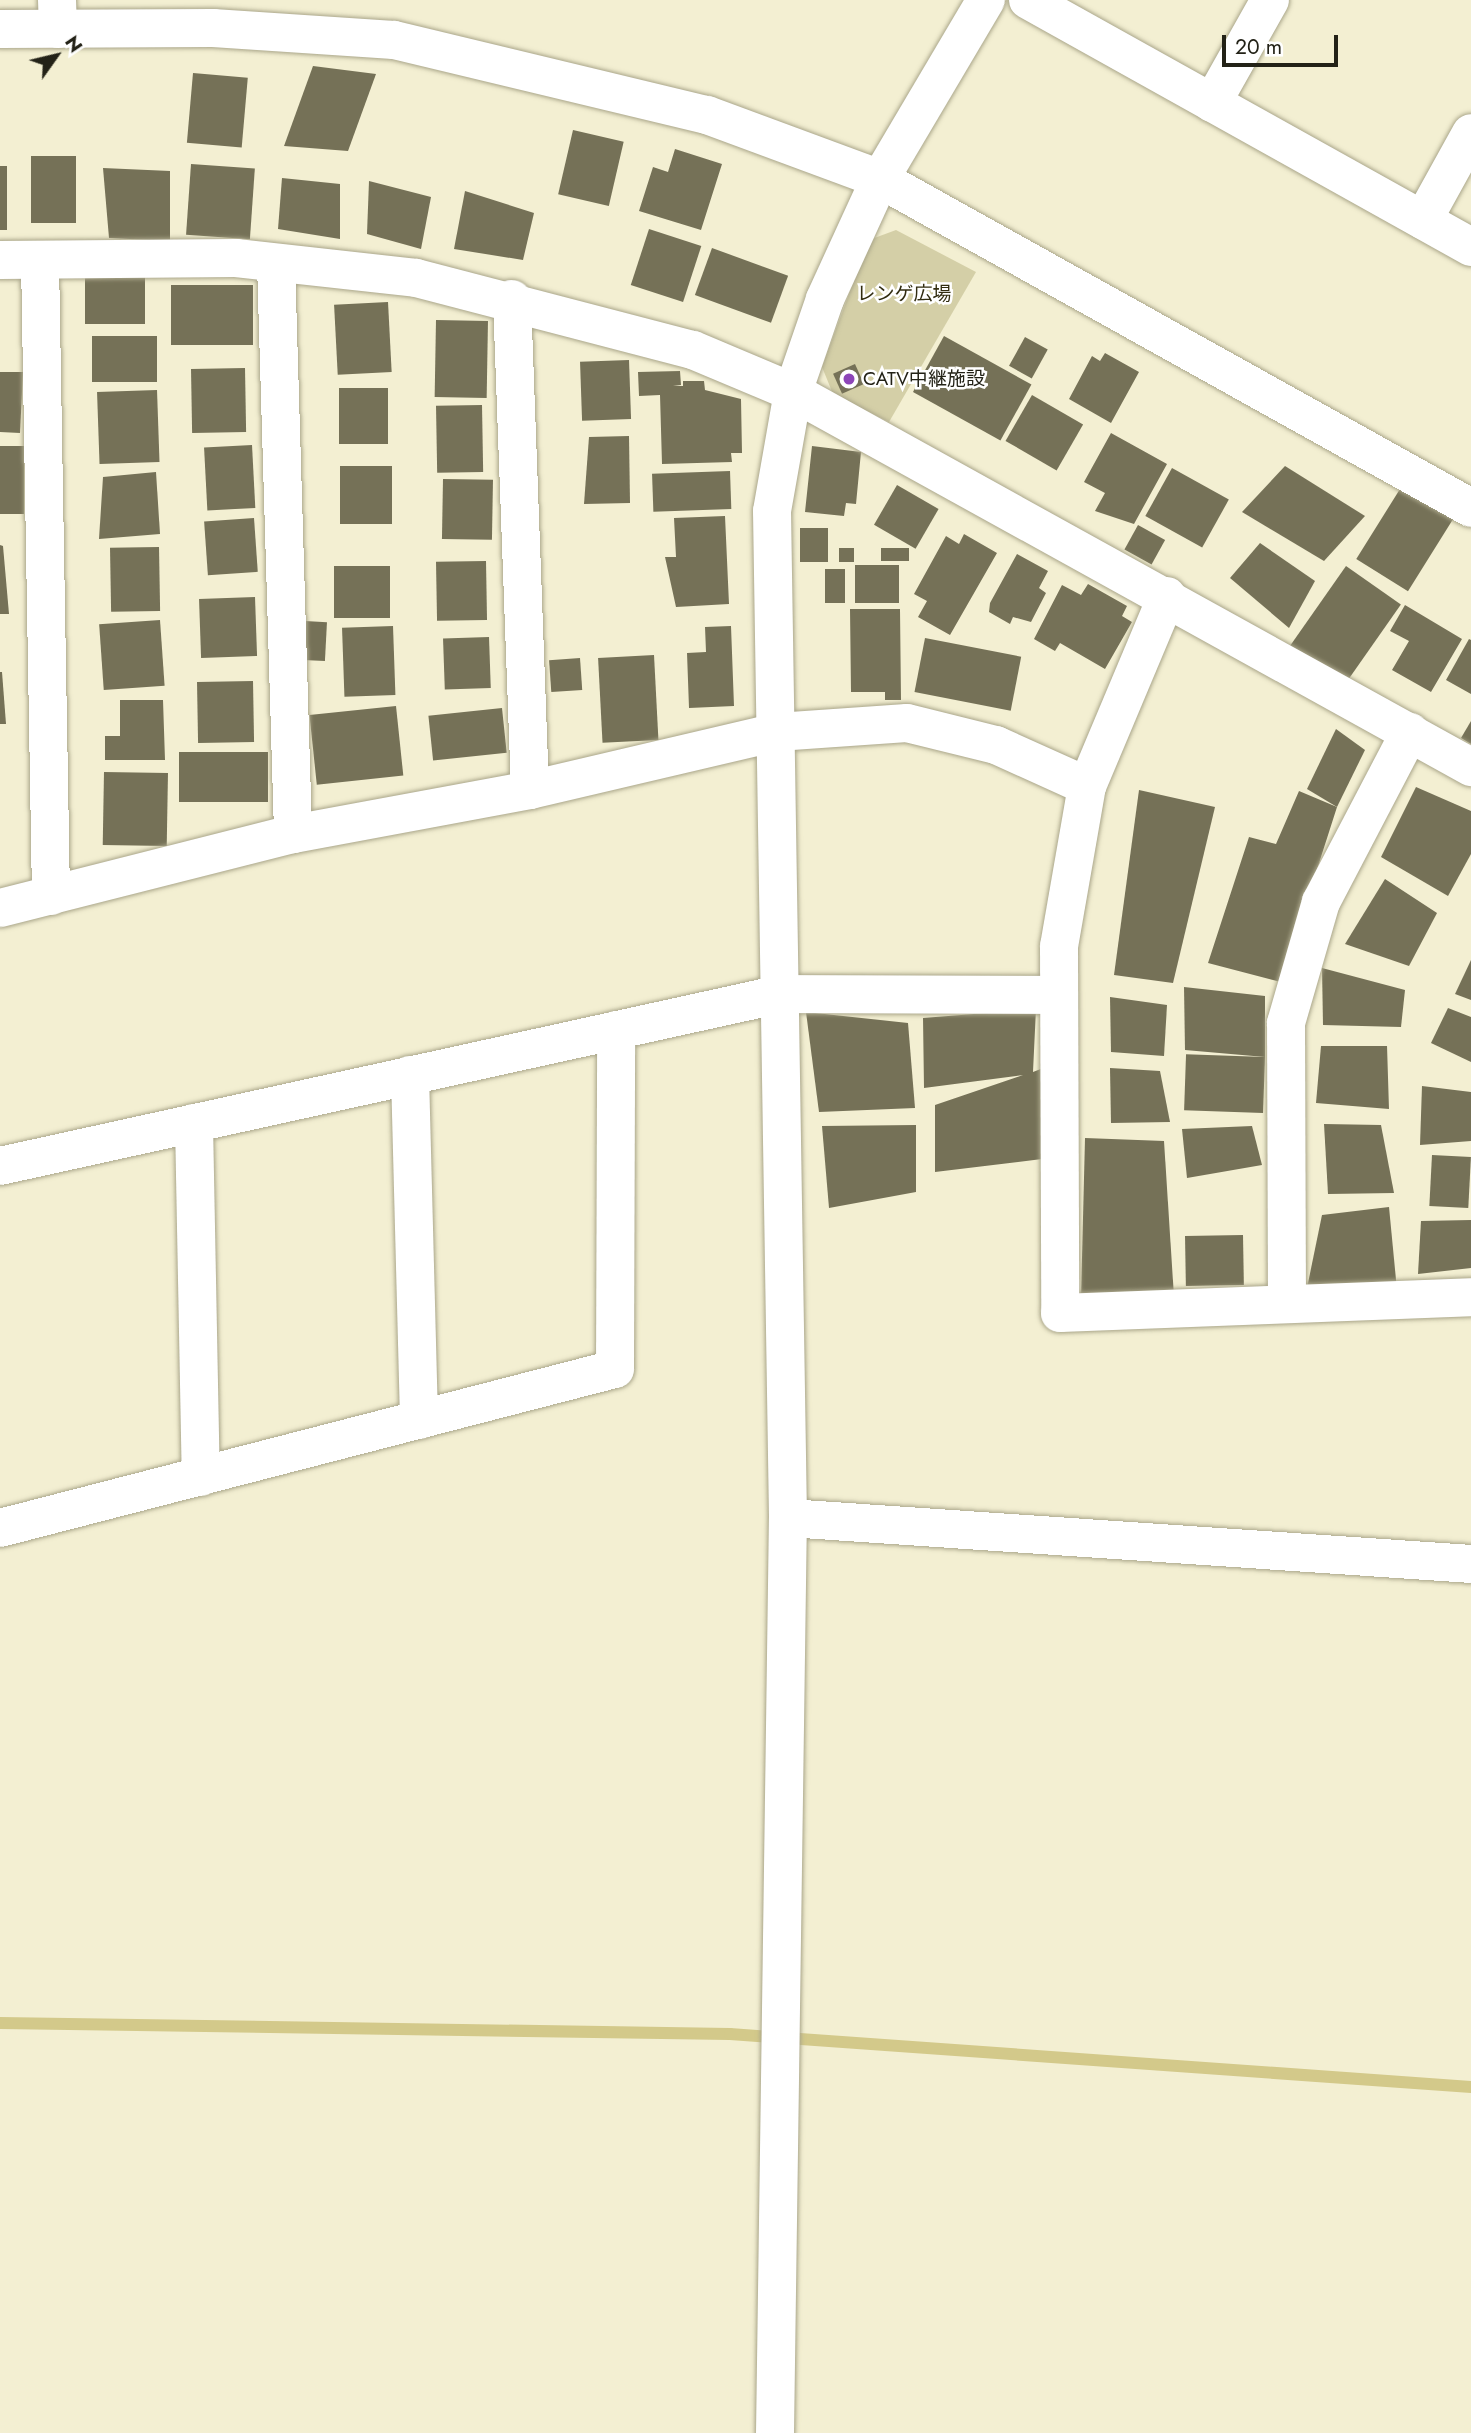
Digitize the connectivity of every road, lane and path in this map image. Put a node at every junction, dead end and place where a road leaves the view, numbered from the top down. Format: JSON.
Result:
{"nodes":[{"id":1,"x":986,"y":0,"type":"edge"},
{"id":2,"x":1028,"y":0,"type":"edge"},
{"id":3,"x":1270,"y":0,"type":"edge"},
{"id":4,"x":58,"y":14,"type":"edge"},
{"id":5,"x":0,"y":29,"type":"edge"},
{"id":6,"x":1212,"y":103,"type":"junction"},
{"id":7,"x":1471,"y":133,"type":"edge"},
{"id":8,"x":880,"y":178,"type":"junction"},
{"id":9,"x":1423,"y":219,"type":"junction"},
{"id":10,"x":1471,"y":247,"type":"edge"},
{"id":11,"x":0,"y":260,"type":"edge"},
{"id":12,"x":40,"y":260,"type":"junction"},
{"id":13,"x":276,"y":263,"type":"junction"},
{"id":14,"x":512,"y":299,"type":"junction"},
{"id":15,"x":793,"y":393,"type":"junction"},
{"id":16,"x":1471,"y":508,"type":"edge"},
{"id":17,"x":1167,"y":596,"type":"junction"},
{"id":18,"x":777,"y":732,"type":"junction"},
{"id":19,"x":1410,"y":732,"type":"junction"},
{"id":20,"x":1471,"y":767,"type":"edge"},
{"id":21,"x":1087,"y":786,"type":"junction"},
{"id":22,"x":530,"y":790,"type":"junction"},
{"id":23,"x":293,"y":834,"type":"junction"},
{"id":24,"x":51,"y":896,"type":"junction"},
{"id":25,"x":0,"y":908,"type":"edge"},
{"id":26,"x":780,"y":994,"type":"junction"},
{"id":27,"x":1058,"y":995,"type":"junction"},
{"id":28,"x":616,"y":1030,"type":"junction"},
{"id":29,"x":410,"y":1075,"type":"junction"},
{"id":30,"x":194,"y":1123,"type":"junction"},
{"id":31,"x":0,"y":1166,"type":"edge"},
{"id":32,"x":1471,"y":1297,"type":"edge"},
{"id":33,"x":1287,"y":1304,"type":"junction"},
{"id":34,"x":419,"y":1420,"type":"junction"},
{"id":35,"x":201,"y":1477,"type":"junction"},
{"id":36,"x":788,"y":1518,"type":"junction"},
{"id":37,"x":0,"y":1528,"type":"edge"},
{"id":38,"x":1471,"y":1564,"type":"edge"},
{"id":39,"x":775,"y":2433,"type":"edge"}],
"edges":[{"from":1,"to":8,"type":"street"},
{"from":2,"to":6,"type":"street"},
{"from":3,"to":6,"type":"street"},
{"from":4,"to":5,"type":"street"},
{"from":4,"to":8,"type":"street"},
{"from":6,"to":9,"type":"street"},
{"from":7,"to":9,"type":"street"},
{"from":8,"to":15,"type":"street"},
{"from":8,"to":16,"type":"street"},
{"from":9,"to":10,"type":"street"},
{"from":11,"to":12,"type":"street"},
{"from":12,"to":13,"type":"street"},
{"from":12,"to":24,"type":"street"},
{"from":13,"to":14,"type":"street"},
{"from":13,"to":23,"type":"street"},
{"from":14,"to":15,"type":"street"},
{"from":14,"to":22,"type":"street"},
{"from":15,"to":17,"type":"street"},
{"from":15,"to":18,"type":"street"},
{"from":17,"to":19,"type":"street"},
{"from":17,"to":21,"type":"street"},
{"from":18,"to":21,"type":"street"},
{"from":18,"to":22,"type":"street"},
{"from":18,"to":26,"type":"street"},
{"from":19,"to":20,"type":"street"},
{"from":19,"to":33,"type":"street"},
{"from":21,"to":27,"type":"street"},
{"from":22,"to":23,"type":"street"},
{"from":23,"to":24,"type":"street"},
{"from":24,"to":25,"type":"street"},
{"from":26,"to":27,"type":"street"},
{"from":26,"to":28,"type":"street"},
{"from":26,"to":36,"type":"street"},
{"from":27,"to":33,"type":"street"},
{"from":28,"to":29,"type":"street"},
{"from":28,"to":34,"type":"street"},
{"from":29,"to":30,"type":"street"},
{"from":29,"to":34,"type":"street"},
{"from":30,"to":31,"type":"street"},
{"from":30,"to":35,"type":"street"},
{"from":32,"to":33,"type":"street"},
{"from":34,"to":35,"type":"street"},
{"from":35,"to":37,"type":"street"},
{"from":36,"to":38,"type":"street"},
{"from":36,"to":39,"type":"street"}]}
